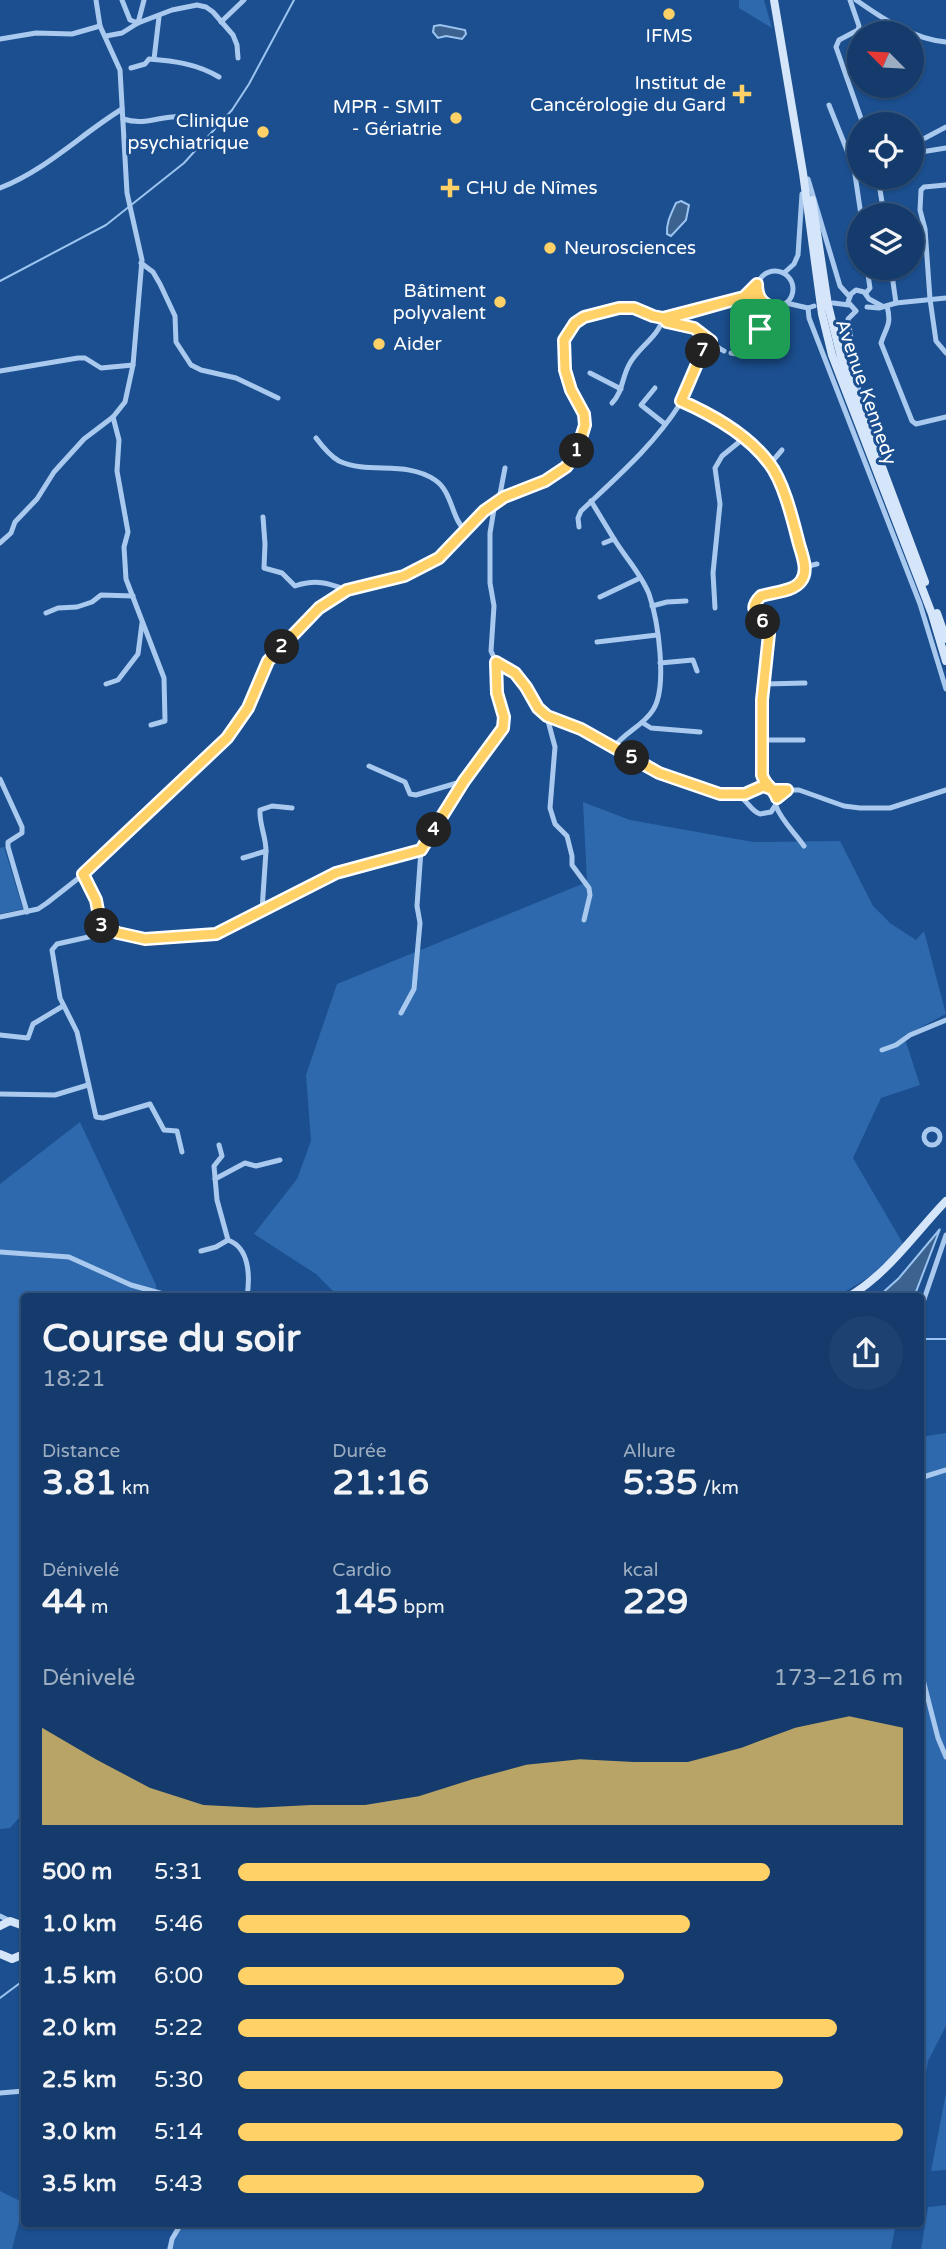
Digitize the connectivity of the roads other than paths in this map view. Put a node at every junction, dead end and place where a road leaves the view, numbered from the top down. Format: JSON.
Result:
{"nodes":[{"id":1,"x":96,"y":0,"type":"edge"},
{"id":2,"x":122,"y":0,"type":"edge"},
{"id":3,"x":144,"y":0,"type":"edge"},
{"id":4,"x":244,"y":0,"type":"edge"},
{"id":5,"x":776,"y":0,"type":"edge"},
{"id":6,"x":850,"y":0,"type":"edge"},
{"id":7,"x":856,"y":0,"type":"edge"},
{"id":8,"x":159,"y":17,"type":"junction"},
{"id":9,"x":222,"y":22,"type":"junction"},
{"id":10,"x":138,"y":23,"type":"junction"},
{"id":11,"x":100,"y":26,"type":"junction"},
{"id":12,"x":106,"y":36,"type":"junction"},
{"id":13,"x":0,"y":39,"type":"edge"},
{"id":14,"x":946,"y":43,"type":"edge"},
{"id":15,"x":238,"y":58,"type":"dead end"},
{"id":16,"x":154,"y":59,"type":"junction"},
{"id":17,"x":131,"y":68,"type":"dead end"},
{"id":18,"x":219,"y":78,"type":"dead end"},
{"id":19,"x":829,"y":105,"type":"dead end"},
{"id":20,"x":122,"y":109,"type":"junction"},
{"id":21,"x":859,"y":112,"type":"edge"},
{"id":22,"x":188,"y":117,"type":"dead end"},
{"id":23,"x":123,"y":119,"type":"junction"},
{"id":24,"x":946,"y":127,"type":"edge"},
{"id":25,"x":924,"y":140,"type":"edge"},
{"id":26,"x":847,"y":145,"type":"edge"},
{"id":27,"x":946,"y":148,"type":"edge"},
{"id":28,"x":924,"y":152,"type":"edge"},
{"id":29,"x":806,"y":176,"type":"junction"},
{"id":30,"x":946,"y":186,"type":"edge"},
{"id":31,"x":0,"y":188,"type":"edge"},
{"id":32,"x":143,"y":264,"type":"junction"},
{"id":33,"x":784,"y":273,"type":"junction"},
{"id":34,"x":869,"y":280,"type":"edge"},
{"id":35,"x":893,"y":280,"type":"edge"},
{"id":36,"x":757,"y":284,"type":"junction"},
{"id":37,"x":793,"y":293,"type":"junction"},
{"id":38,"x":866,"y":294,"type":"junction"},
{"id":39,"x":744,"y":297,"type":"junction"},
{"id":40,"x":946,"y":298,"type":"edge"},
{"id":41,"x":760,"y":299,"type":"junction"},
{"id":42,"x":930,"y":299,"type":"junction"},
{"id":43,"x":849,"y":300,"type":"junction"},
{"id":44,"x":786,"y":303,"type":"junction"},
{"id":45,"x":836,"y":303,"type":"dead end"},
{"id":46,"x":896,"y":303,"type":"junction"},
{"id":47,"x":885,"y":306,"type":"junction"},
{"id":48,"x":772,"y":307,"type":"junction"},
{"id":49,"x":811,"y":307,"type":"junction"},
{"id":50,"x":867,"y":307,"type":"junction"},
{"id":51,"x":856,"y":311,"type":"junction"},
{"id":52,"x":663,"y":318,"type":"junction"},
{"id":53,"x":760,"y":329,"type":"junction"},
{"id":54,"x":711,"y":341,"type":"junction"},
{"id":55,"x":946,"y":353,"type":"edge"},
{"id":56,"x":133,"y":365,"type":"junction"},
{"id":57,"x":0,"y":371,"type":"edge"},
{"id":58,"x":590,"y":373,"type":"dead end"},
{"id":59,"x":655,"y":387,"type":"dead end"},
{"id":60,"x":621,"y":389,"type":"junction"},
{"id":61,"x":278,"y":398,"type":"dead end"},
{"id":62,"x":681,"y":401,"type":"junction"},
{"id":63,"x":612,"y":404,"type":"dead end"},
{"id":64,"x":862,"y":413,"type":"junction"},
{"id":65,"x":113,"y":417,"type":"junction"},
{"id":66,"x":946,"y":417,"type":"edge"},
{"id":67,"x":664,"y":424,"type":"junction"},
{"id":68,"x":316,"y":438,"type":"dead end"},
{"id":69,"x":744,"y":438,"type":"junction"},
{"id":70,"x":782,"y":450,"type":"dead end"},
{"id":71,"x":770,"y":464,"type":"junction"},
{"id":72,"x":505,"y":468,"type":"dead end"},
{"id":73,"x":504,"y":497,"type":"junction"},
{"id":74,"x":591,"y":501,"type":"junction"},
{"id":75,"x":495,"y":503,"type":"junction"},
{"id":76,"x":263,"y":517,"type":"dead end"},
{"id":77,"x":579,"y":527,"type":"dead end"},
{"id":78,"x":466,"y":531,"type":"junction"},
{"id":79,"x":614,"y":540,"type":"junction"},
{"id":80,"x":0,"y":542,"type":"edge"},
{"id":81,"x":604,"y":543,"type":"dead end"},
{"id":82,"x":817,"y":564,"type":"dead end"},
{"id":83,"x":804,"y":567,"type":"junction"},
{"id":84,"x":640,"y":578,"type":"junction"},
{"id":85,"x":347,"y":590,"type":"junction"},
{"id":86,"x":133,"y":596,"type":"junction"},
{"id":87,"x":600,"y":597,"type":"dead end"},
{"id":88,"x":686,"y":601,"type":"dead end"},
{"id":89,"x":652,"y":606,"type":"junction"},
{"id":90,"x":715,"y":608,"type":"dead end"},
{"id":91,"x":46,"y":613,"type":"dead end"},
{"id":92,"x":142,"y":623,"type":"junction"},
{"id":93,"x":657,"y":635,"type":"junction"},
{"id":94,"x":946,"y":639,"type":"edge"},
{"id":95,"x":597,"y":642,"type":"dead end"},
{"id":96,"x":946,"y":661,"type":"edge"},
{"id":97,"x":496,"y":662,"type":"junction"},
{"id":98,"x":660,"y":663,"type":"junction"},
{"id":99,"x":697,"y":671,"type":"dead end"},
{"id":100,"x":805,"y":682,"type":"dead end"},
{"id":101,"x":106,"y":684,"type":"dead end"},
{"id":102,"x":765,"y":684,"type":"junction"},
{"id":103,"x":946,"y":689,"type":"edge"},
{"id":104,"x":547,"y":716,"type":"junction"},
{"id":105,"x":643,"y":723,"type":"junction"},
{"id":106,"x":151,"y":725,"type":"dead end"},
{"id":107,"x":700,"y":732,"type":"dead end"},
{"id":108,"x":762,"y":740,"type":"junction"},
{"id":109,"x":803,"y":740,"type":"dead end"},
{"id":110,"x":614,"y":747,"type":"junction"},
{"id":111,"x":369,"y":766,"type":"dead end"},
{"id":112,"x":762,"y":775,"type":"junction"},
{"id":113,"x":0,"y":779,"type":"edge"},
{"id":114,"x":464,"y":781,"type":"junction"},
{"id":115,"x":758,"y":787,"type":"junction"},
{"id":116,"x":771,"y":788,"type":"junction"},
{"id":117,"x":787,"y":790,"type":"junction"},
{"id":118,"x":946,"y":790,"type":"edge"},
{"id":119,"x":752,"y":791,"type":"junction"},
{"id":120,"x":736,"y":795,"type":"junction"},
{"id":121,"x":777,"y":798,"type":"junction"},
{"id":122,"x":749,"y":804,"type":"junction"},
{"id":123,"x":776,"y":806,"type":"junction"},
{"id":124,"x":292,"y":808,"type":"dead end"},
{"id":125,"x":771,"y":812,"type":"junction"},
{"id":126,"x":779,"y":815,"type":"junction"},
{"id":127,"x":804,"y":846,"type":"dead end"},
{"id":128,"x":421,"y":850,"type":"junction"},
{"id":129,"x":266,"y":851,"type":"junction"},
{"id":130,"x":243,"y":858,"type":"dead end"},
{"id":131,"x":83,"y":874,"type":"junction"},
{"id":132,"x":262,"y":910,"type":"junction"},
{"id":133,"x":27,"y":912,"type":"junction"},
{"id":134,"x":0,"y":917,"type":"edge"},
{"id":135,"x":584,"y":920,"type":"dead end"},
{"id":136,"x":101,"y":926,"type":"junction"},
{"id":137,"x":63,"y":1006,"type":"junction"},
{"id":138,"x":401,"y":1013,"type":"dead end"},
{"id":139,"x":946,"y":1020,"type":"edge"},
{"id":140,"x":0,"y":1035,"type":"edge"},
{"id":141,"x":882,"y":1050,"type":"dead end"},
{"id":142,"x":88,"y":1086,"type":"junction"},
{"id":143,"x":0,"y":1094,"type":"edge"},
{"id":144,"x":946,"y":1128,"type":"edge"},
{"id":145,"x":939,"y":1133,"type":"dead end"},
{"id":146,"x":219,"y":1145,"type":"dead end"},
{"id":147,"x":182,"y":1153,"type":"dead end"},
{"id":148,"x":280,"y":1160,"type":"dead end"},
{"id":149,"x":215,"y":1179,"type":"junction"},
{"id":150,"x":944,"y":1206,"type":"edge"},
{"id":151,"x":946,"y":1235,"type":"edge"},
{"id":152,"x":228,"y":1240,"type":"junction"},
{"id":153,"x":201,"y":1251,"type":"dead end"},
{"id":154,"x":0,"y":1252,"type":"edge"},
{"id":155,"x":160,"y":1293,"type":"edge"},
{"id":156,"x":247,"y":1293,"type":"edge"},
{"id":157,"x":854,"y":1293,"type":"edge"},
{"id":158,"x":924,"y":1299,"type":"edge"},
{"id":159,"x":946,"y":1470,"type":"edge"},
{"id":160,"x":924,"y":1477,"type":"edge"},
{"id":161,"x":924,"y":1684,"type":"edge"},
{"id":162,"x":946,"y":1757,"type":"edge"},
{"id":163,"x":0,"y":1916,"type":"edge"},
{"id":164,"x":19,"y":1922,"type":"edge"},
{"id":165,"x":0,"y":1926,"type":"edge"},
{"id":166,"x":0,"y":1954,"type":"edge"},
{"id":167,"x":21,"y":1955,"type":"edge"},
{"id":168,"x":12,"y":1959,"type":"junction"},
{"id":169,"x":0,"y":1962,"type":"edge"},
{"id":170,"x":21,"y":2091,"type":"edge"},
{"id":171,"x":0,"y":2093,"type":"edge"},
{"id":172,"x":179,"y":2227,"type":"edge"},
{"id":173,"x":170,"y":2249,"type":"edge"}],
"edges":[{"from":1,"to":11,"type":"street"},
{"from":2,"to":10,"type":"street"},
{"from":3,"to":10,"type":"street"},
{"from":4,"to":9,"type":"street"},
{"from":5,"to":29,"type":"main road","name":"Avenue Kennedy"},
{"from":6,"to":21,"type":"street"},
{"from":7,"to":14,"type":"street"},
{"from":8,"to":9,"type":"street"},
{"from":8,"to":10,"type":"street"},
{"from":8,"to":16,"type":"street"},
{"from":9,"to":15,"type":"street"},
{"from":10,"to":12,"type":"street"},
{"from":11,"to":12,"type":"street"},
{"from":11,"to":13,"type":"street"},
{"from":12,"to":20,"type":"street"},
{"from":16,"to":17,"type":"street"},
{"from":16,"to":18,"type":"street"},
{"from":19,"to":26,"type":"street"},
{"from":20,"to":23,"type":"street"},
{"from":20,"to":31,"type":"street"},
{"from":22,"to":23,"type":"street"},
{"from":23,"to":32,"type":"street"},
{"from":24,"to":25,"type":"street"},
{"from":27,"to":28,"type":"street"},
{"from":29,"to":33,"type":"street"},
{"from":29,"to":43,"type":"street"},
{"from":29,"to":64,"type":"main road","name":"Avenue Kennedy"},
{"from":29,"to":96,"type":"main road","name":"Avenue Kennedy"},
{"from":30,"to":42,"type":"street"},
{"from":32,"to":56,"type":"street"},
{"from":32,"to":61,"type":"street"},
{"from":33,"to":36,"type":"street"},
{"from":33,"to":37,"type":"street"},
{"from":34,"to":38,"type":"street"},
{"from":35,"to":46,"type":"street"},
{"from":36,"to":39,"type":"street"},
{"from":36,"to":41,"type":"street"},
{"from":37,"to":44,"type":"street"},
{"from":37,"to":49,"type":"street"},
{"from":38,"to":43,"type":"street"},
{"from":38,"to":47,"type":"street"},
{"from":38,"to":50,"type":"street"},
{"from":39,"to":41,"type":"street"},
{"from":39,"to":52,"type":"street"},
{"from":40,"to":42,"type":"street"},
{"from":41,"to":48,"type":"street"},
{"from":41,"to":53,"type":"street"},
{"from":42,"to":46,"type":"street"},
{"from":42,"to":55,"type":"street"},
{"from":43,"to":45,"type":"street"},
{"from":43,"to":51,"type":"street"},
{"from":44,"to":48,"type":"street"},
{"from":44,"to":49,"type":"street"},
{"from":46,"to":47,"type":"street"},
{"from":47,"to":50,"type":"street"},
{"from":47,"to":66,"type":"street"},
{"from":48,"to":53,"type":"street"},
{"from":49,"to":103,"type":"street"},
{"from":50,"to":51,"type":"street"},
{"from":51,"to":64,"type":"street"},
{"from":52,"to":54,"type":"street"},
{"from":52,"to":60,"type":"street"},
{"from":52,"to":73,"type":"street"},
{"from":53,"to":54,"type":"street"},
{"from":54,"to":62,"type":"street"},
{"from":56,"to":57,"type":"street"},
{"from":56,"to":65,"type":"street"},
{"from":58,"to":60,"type":"street"},
{"from":59,"to":67,"type":"street"},
{"from":60,"to":63,"type":"street"},
{"from":62,"to":67,"type":"street"},
{"from":62,"to":69,"type":"street"},
{"from":64,"to":94,"type":"main road","name":"Avenue Kennedy"},
{"from":65,"to":80,"type":"street"},
{"from":65,"to":86,"type":"street"},
{"from":67,"to":74,"type":"street"},
{"from":68,"to":78,"type":"street"},
{"from":69,"to":71,"type":"street"},
{"from":69,"to":90,"type":"street"},
{"from":70,"to":71,"type":"street"},
{"from":71,"to":83,"type":"street"},
{"from":72,"to":73,"type":"street"},
{"from":73,"to":75,"type":"street"},
{"from":74,"to":77,"type":"street"},
{"from":74,"to":79,"type":"street"},
{"from":75,"to":78,"type":"street"},
{"from":75,"to":97,"type":"street"},
{"from":76,"to":85,"type":"street"},
{"from":78,"to":85,"type":"street"},
{"from":79,"to":81,"type":"street"},
{"from":79,"to":84,"type":"street"},
{"from":82,"to":83,"type":"street"},
{"from":83,"to":102,"type":"street"},
{"from":84,"to":87,"type":"street"},
{"from":84,"to":89,"type":"street"},
{"from":85,"to":131,"type":"street"},
{"from":86,"to":91,"type":"street"},
{"from":86,"to":92,"type":"street"},
{"from":88,"to":89,"type":"street"},
{"from":89,"to":93,"type":"street"},
{"from":92,"to":101,"type":"street"},
{"from":92,"to":106,"type":"street"},
{"from":93,"to":95,"type":"street"},
{"from":93,"to":98,"type":"street"},
{"from":97,"to":104,"type":"street"},
{"from":97,"to":114,"type":"street"},
{"from":98,"to":99,"type":"street"},
{"from":98,"to":105,"type":"street"},
{"from":100,"to":102,"type":"street"},
{"from":102,"to":108,"type":"street"},
{"from":104,"to":110,"type":"street"},
{"from":104,"to":135,"type":"street"},
{"from":105,"to":107,"type":"street"},
{"from":105,"to":110,"type":"street"},
{"from":108,"to":109,"type":"street"},
{"from":108,"to":112,"type":"street"},
{"from":110,"to":120,"type":"street"},
{"from":111,"to":114,"type":"street"},
{"from":112,"to":115,"type":"street"},
{"from":112,"to":116,"type":"street"},
{"from":113,"to":133,"type":"street"},
{"from":114,"to":128,"type":"street"},
{"from":115,"to":116,"type":"street"},
{"from":115,"to":119,"type":"street"},
{"from":116,"to":117,"type":"street"},
{"from":116,"to":121,"type":"street"},
{"from":117,"to":118,"type":"street"},
{"from":117,"to":121,"type":"street"},
{"from":119,"to":120,"type":"street"},
{"from":119,"to":122,"type":"street"},
{"from":120,"to":122,"type":"street"},
{"from":121,"to":123,"type":"street"},
{"from":122,"to":125,"type":"street"},
{"from":123,"to":125,"type":"street"},
{"from":123,"to":126,"type":"street"},
{"from":124,"to":129,"type":"street"},
{"from":125,"to":126,"type":"street"},
{"from":126,"to":127,"type":"street"},
{"from":128,"to":132,"type":"street"},
{"from":128,"to":138,"type":"street"},
{"from":129,"to":130,"type":"street"},
{"from":129,"to":132,"type":"street"},
{"from":131,"to":133,"type":"street"},
{"from":131,"to":136,"type":"street"},
{"from":132,"to":136,"type":"street"},
{"from":133,"to":134,"type":"street"},
{"from":136,"to":137,"type":"street"},
{"from":137,"to":140,"type":"street"},
{"from":137,"to":142,"type":"street"},
{"from":139,"to":141,"type":"street"},
{"from":142,"to":143,"type":"street"},
{"from":142,"to":147,"type":"street"},
{"from":144,"to":145,"type":"street"},
{"from":146,"to":149,"type":"street"},
{"from":148,"to":149,"type":"street"},
{"from":149,"to":152,"type":"street"},
{"from":150,"to":157,"type":"main road"},
{"from":151,"to":158,"type":"street"},
{"from":152,"to":153,"type":"street"},
{"from":152,"to":156,"type":"street"},
{"from":154,"to":155,"type":"street"},
{"from":159,"to":160,"type":"street"},
{"from":161,"to":162,"type":"street"},
{"from":163,"to":164,"type":"street"},
{"from":164,"to":165,"type":"main road"},
{"from":166,"to":168,"type":"main road"},
{"from":167,"to":168,"type":"main road"},
{"from":168,"to":169,"type":"main road"},
{"from":170,"to":171,"type":"street"},
{"from":172,"to":173,"type":"street"}]}
